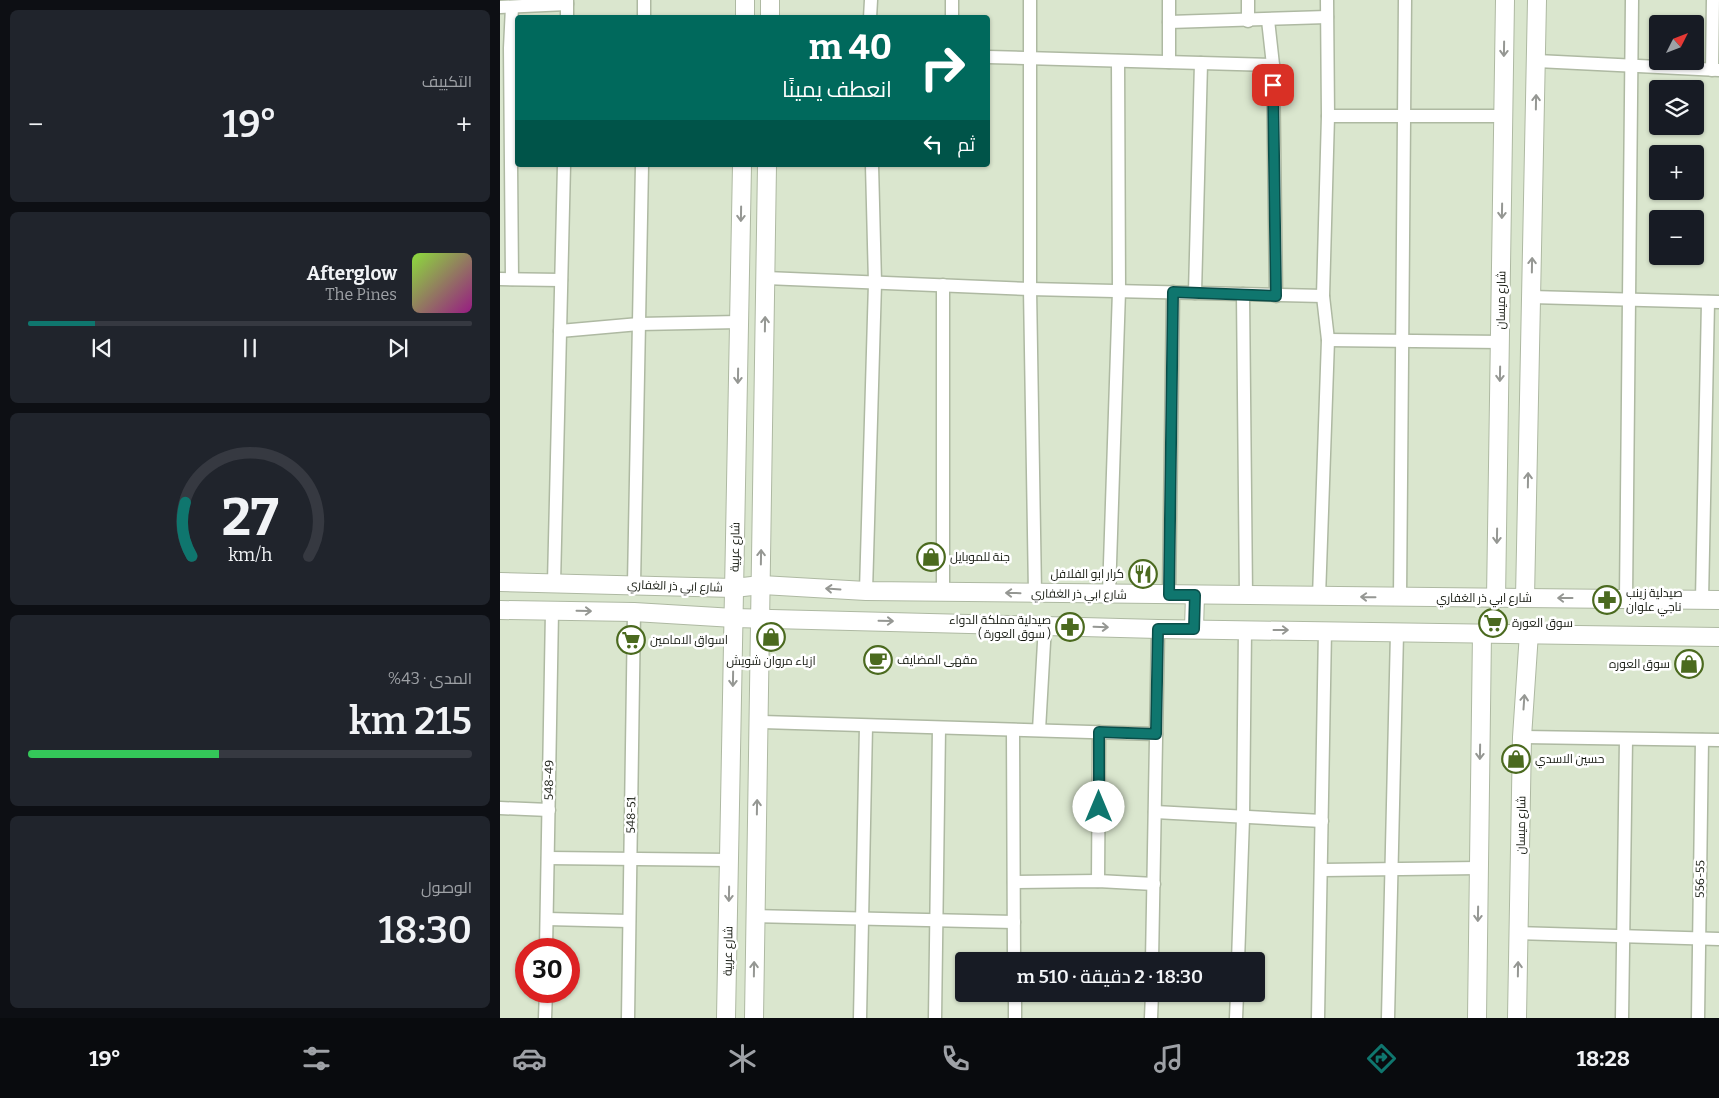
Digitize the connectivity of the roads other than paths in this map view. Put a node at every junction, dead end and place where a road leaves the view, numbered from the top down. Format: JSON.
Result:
{"nodes":[{"id":1,"x":644,"y":0,"type":"edge"},
{"id":2,"x":745,"y":0,"type":"edge"},
{"id":3,"x":770,"y":0,"type":"edge"},
{"id":4,"x":871,"y":0,"type":"edge"},
{"id":5,"x":952,"y":0,"type":"edge"},
{"id":6,"x":1030,"y":0,"type":"edge"},
{"id":7,"x":1169,"y":0,"type":"edge"},
{"id":8,"x":1248,"y":0,"type":"edge"},
{"id":9,"x":1327,"y":0,"type":"edge"},
{"id":10,"x":1405,"y":0,"type":"edge"},
{"id":11,"x":1505,"y":0,"type":"edge"},
{"id":12,"x":1537,"y":0,"type":"edge"},
{"id":13,"x":1632,"y":0,"type":"edge"},
{"id":14,"x":1713,"y":0,"type":"edge"},
{"id":15,"x":567,"y":2,"type":"edge"},
{"id":16,"x":506,"y":7,"type":"edge"},
{"id":17,"x":567,"y":15,"type":"edge"},
{"id":18,"x":644,"y":15,"type":"edge"},
{"id":19,"x":744,"y":15,"type":"edge"},
{"id":20,"x":770,"y":15,"type":"edge"},
{"id":21,"x":870,"y":15,"type":"edge"},
{"id":22,"x":952,"y":15,"type":"edge"},
{"id":23,"x":1327,"y":17,"type":"junction"},
{"id":24,"x":1268,"y":20,"type":"junction"},
{"id":25,"x":1248,"y":21,"type":"junction"},
{"id":26,"x":1169,"y":22,"type":"junction"},
{"id":27,"x":505,"y":48,"type":"edge"},
{"id":28,"x":990,"y":57,"type":"edge"},
{"id":29,"x":1030,"y":58,"type":"junction"},
{"id":30,"x":1118,"y":61,"type":"junction"},
{"id":31,"x":1536,"y":61,"type":"junction"},
{"id":32,"x":1169,"y":62,"type":"junction"},
{"id":33,"x":1201,"y":63,"type":"junction"},
{"id":34,"x":1273,"y":65,"type":"junction"},
{"id":35,"x":1632,"y":65,"type":"junction"},
{"id":36,"x":1715,"y":70,"type":"edge"},
{"id":37,"x":1328,"y":116,"type":"junction"},
{"id":38,"x":1503,"y":116,"type":"junction"},
{"id":39,"x":1404,"y":117,"type":"junction"},
{"id":40,"x":564,"y":167,"type":"edge"},
{"id":41,"x":642,"y":167,"type":"edge"},
{"id":42,"x":742,"y":167,"type":"edge"},
{"id":43,"x":767,"y":167,"type":"edge"},
{"id":44,"x":872,"y":167,"type":"edge"},
{"id":45,"x":766,"y":278,"type":"junction"},
{"id":46,"x":506,"y":279,"type":"edge"},
{"id":47,"x":561,"y":280,"type":"junction"},
{"id":48,"x":875,"y":283,"type":"junction"},
{"id":49,"x":943,"y":285,"type":"junction"},
{"id":50,"x":1030,"y":289,"type":"junction"},
{"id":51,"x":1119,"y":291,"type":"junction"},
{"id":52,"x":1173,"y":292,"type":"junction"},
{"id":53,"x":1195,"y":293,"type":"junction"},
{"id":54,"x":1243,"y":294,"type":"junction"},
{"id":55,"x":1276,"y":296,"type":"junction"},
{"id":56,"x":1323,"y":296,"type":"junction"},
{"id":57,"x":1531,"y":297,"type":"junction"},
{"id":58,"x":1630,"y":300,"type":"junction"},
{"id":59,"x":1714,"y":302,"type":"edge"},
{"id":60,"x":739,"y":322,"type":"junction"},
{"id":61,"x":640,"y":324,"type":"junction"},
{"id":62,"x":560,"y":331,"type":"junction"},
{"id":63,"x":1328,"y":340,"type":"junction"},
{"id":64,"x":1402,"y":340,"type":"junction"},
{"id":65,"x":1501,"y":342,"type":"junction"},
{"id":66,"x":500,"y":582,"type":"edge"},
{"id":67,"x":554,"y":583,"type":"junction"},
{"id":68,"x":634,"y":584,"type":"junction"},
{"id":69,"x":761,"y":585,"type":"junction"},
{"id":70,"x":734,"y":588,"type":"junction"},
{"id":71,"x":866,"y":591,"type":"junction"},
{"id":72,"x":943,"y":592,"type":"junction"},
{"id":73,"x":1036,"y":593,"type":"junction"},
{"id":74,"x":1109,"y":594,"type":"junction"},
{"id":75,"x":1169,"y":595,"type":"junction"},
{"id":76,"x":1195,"y":595,"type":"junction"},
{"id":77,"x":1246,"y":596,"type":"junction"},
{"id":78,"x":1319,"y":597,"type":"junction"},
{"id":79,"x":1400,"y":598,"type":"junction"},
{"id":80,"x":1525,"y":598,"type":"junction"},
{"id":81,"x":1626,"y":598,"type":"junction"},
{"id":82,"x":1496,"y":599,"type":"junction"},
{"id":83,"x":1711,"y":600,"type":"edge"},
{"id":84,"x":500,"y":610,"type":"edge"},
{"id":85,"x":552,"y":611,"type":"junction"},
{"id":86,"x":634,"y":612,"type":"junction"},
{"id":87,"x":760,"y":617,"type":"junction"},
{"id":88,"x":734,"y":618,"type":"junction"},
{"id":89,"x":1045,"y":625,"type":"junction"},
{"id":90,"x":1158,"y":629,"type":"junction"},
{"id":91,"x":1194,"y":629,"type":"junction"},
{"id":92,"x":1246,"y":630,"type":"junction"},
{"id":93,"x":1325,"y":630,"type":"junction"},
{"id":94,"x":1397,"y":633,"type":"junction"},
{"id":95,"x":1482,"y":633,"type":"junction"},
{"id":96,"x":1528,"y":633,"type":"junction"},
{"id":97,"x":1719,"y":637,"type":"edge"},
{"id":98,"x":758,"y":722,"type":"junction"},
{"id":99,"x":866,"y":726,"type":"junction"},
{"id":100,"x":939,"y":728,"type":"junction"},
{"id":101,"x":1013,"y":730,"type":"junction"},
{"id":102,"x":1039,"y":730,"type":"junction"},
{"id":103,"x":1099,"y":732,"type":"junction"},
{"id":104,"x":1156,"y":734,"type":"junction"},
{"id":105,"x":1522,"y":737,"type":"junction"},
{"id":106,"x":1626,"y":739,"type":"junction"},
{"id":107,"x":1702,"y":740,"type":"junction"},
{"id":108,"x":1719,"y":740,"type":"edge"},
{"id":109,"x":500,"y":808,"type":"edge"},
{"id":110,"x":549,"y":810,"type":"junction"},
{"id":111,"x":1155,"y":812,"type":"junction"},
{"id":112,"x":1243,"y":818,"type":"junction"},
{"id":113,"x":1322,"y":821,"type":"junction"},
{"id":114,"x":548,"y":858,"type":"junction"},
{"id":115,"x":630,"y":859,"type":"junction"},
{"id":116,"x":729,"y":860,"type":"junction"},
{"id":117,"x":1479,"y":868,"type":"junction"},
{"id":118,"x":1322,"y":870,"type":"junction"},
{"id":119,"x":1391,"y":870,"type":"junction"},
{"id":120,"x":1098,"y":881,"type":"junction"},
{"id":121,"x":1014,"y":882,"type":"junction"},
{"id":122,"x":1154,"y":884,"type":"junction"},
{"id":123,"x":755,"y":916,"type":"junction"},
{"id":124,"x":547,"y":919,"type":"junction"},
{"id":125,"x":862,"y":920,"type":"junction"},
{"id":126,"x":629,"y":921,"type":"junction"},
{"id":127,"x":936,"y":921,"type":"junction"},
{"id":128,"x":1014,"y":922,"type":"junction"},
{"id":129,"x":1519,"y":933,"type":"junction"},
{"id":130,"x":1623,"y":936,"type":"junction"},
{"id":131,"x":546,"y":938,"type":"edge"},
{"id":132,"x":1699,"y":938,"type":"junction"},
{"id":133,"x":1719,"y":939,"type":"edge"},
{"id":134,"x":1014,"y":952,"type":"edge"},
{"id":135,"x":1152,"y":952,"type":"edge"},
{"id":136,"x":1238,"y":952,"type":"edge"},
{"id":137,"x":1014,"y":1002,"type":"edge"},
{"id":138,"x":1152,"y":1002,"type":"edge"},
{"id":139,"x":1237,"y":1002,"type":"edge"},
{"id":140,"x":546,"y":1003,"type":"edge"},
{"id":141,"x":545,"y":1018,"type":"edge"},
{"id":142,"x":628,"y":1018,"type":"edge"},
{"id":143,"x":726,"y":1018,"type":"edge"},
{"id":144,"x":754,"y":1018,"type":"edge"},
{"id":145,"x":860,"y":1018,"type":"edge"},
{"id":146,"x":935,"y":1018,"type":"edge"},
{"id":147,"x":1015,"y":1018,"type":"edge"},
{"id":148,"x":1151,"y":1018,"type":"edge"},
{"id":149,"x":1236,"y":1018,"type":"edge"},
{"id":150,"x":1318,"y":1018,"type":"edge"},
{"id":151,"x":1388,"y":1018,"type":"edge"},
{"id":152,"x":1477,"y":1018,"type":"edge"},
{"id":153,"x":1517,"y":1018,"type":"edge"},
{"id":154,"x":1622,"y":1018,"type":"edge"},
{"id":155,"x":1698,"y":1018,"type":"edge"}],
"edges":[{"from":1,"to":18,"type":"street"},
{"from":2,"to":19,"type":"main road"},
{"from":3,"to":20,"type":"main road"},
{"from":4,"to":21,"type":"street"},
{"from":5,"to":22,"type":"street"},
{"from":6,"to":29,"type":"street"},
{"from":7,"to":26,"type":"street"},
{"from":8,"to":25,"type":"street"},
{"from":9,"to":23,"type":"street"},
{"from":10,"to":39,"type":"street"},
{"from":11,"to":38,"type":"main road","name":"شارع ميسان","one_way":true},
{"from":12,"to":31,"type":"main road"},
{"from":13,"to":35,"type":"street"},
{"from":14,"to":36,"type":"street"},
{"from":15,"to":16,"type":"street"},
{"from":15,"to":17,"type":"street"},
{"from":16,"to":27,"type":"street"},
{"from":23,"to":24,"type":"street"},
{"from":23,"to":37,"type":"street"},
{"from":24,"to":25,"type":"street"},
{"from":24,"to":34,"type":"street"},
{"from":25,"to":26,"type":"street"},
{"from":26,"to":32,"type":"street"},
{"from":27,"to":46,"type":"street"},
{"from":28,"to":29,"type":"street"},
{"from":29,"to":30,"type":"street"},
{"from":29,"to":50,"type":"street"},
{"from":30,"to":32,"type":"street"},
{"from":30,"to":51,"type":"street"},
{"from":31,"to":35,"type":"street"},
{"from":57,"to":31,"type":"main road","one_way":true},
{"from":32,"to":33,"type":"street"},
{"from":33,"to":34,"type":"street"},
{"from":33,"to":53,"type":"street"},
{"from":34,"to":55,"type":"street"},
{"from":35,"to":36,"type":"street"},
{"from":35,"to":58,"type":"street"},
{"from":37,"to":39,"type":"street"},
{"from":37,"to":56,"type":"street"},
{"from":38,"to":39,"type":"street"},
{"from":38,"to":65,"type":"main road","name":"شارع ميسان","one_way":true},
{"from":39,"to":64,"type":"street"},
{"from":40,"to":47,"type":"street"},
{"from":41,"to":61,"type":"street"},
{"from":42,"to":60,"type":"main road","name":"شارع عربية","one_way":true},
{"from":43,"to":45,"type":"main road"},
{"from":44,"to":48,"type":"street"},
{"from":45,"to":48,"type":"street"},
{"from":69,"to":45,"type":"main road","one_way":true},
{"from":46,"to":47,"type":"street"},
{"from":47,"to":62,"type":"street"},
{"from":48,"to":49,"type":"street"},
{"from":48,"to":71,"type":"street"},
{"from":49,"to":50,"type":"street"},
{"from":49,"to":72,"type":"street"},
{"from":50,"to":51,"type":"street"},
{"from":50,"to":73,"type":"street"},
{"from":51,"to":52,"type":"street"},
{"from":51,"to":74,"type":"street"},
{"from":52,"to":53,"type":"street"},
{"from":52,"to":75,"type":"street"},
{"from":53,"to":54,"type":"street"},
{"from":54,"to":55,"type":"street"},
{"from":54,"to":77,"type":"street"},
{"from":55,"to":56,"type":"street"},
{"from":56,"to":63,"type":"street"},
{"from":57,"to":58,"type":"street"},
{"from":80,"to":57,"type":"main road","one_way":true},
{"from":58,"to":59,"type":"street"},
{"from":58,"to":81,"type":"street"},
{"from":59,"to":83,"type":"street"},
{"from":60,"to":61,"type":"street"},
{"from":60,"to":70,"type":"main road","name":"شارع عربية","one_way":true},
{"from":61,"to":62,"type":"street"},
{"from":61,"to":68,"type":"street"},
{"from":62,"to":67,"type":"street"},
{"from":63,"to":64,"type":"street"},
{"from":63,"to":78,"type":"street"},
{"from":64,"to":65,"type":"street"},
{"from":64,"to":79,"type":"street"},
{"from":65,"to":82,"type":"main road","name":"شارع ميسان","one_way":true},
{"from":66,"to":67,"type":"main road","name":"شارع ابي ذر الغفاري"},
{"from":67,"to":68,"type":"main road","name":"شارع ابي ذر الغفاري"},
{"from":68,"to":70,"type":"main road","name":"شارع ابي ذر الغفاري"},
{"from":69,"to":70,"type":"main road","name":"شارع ابي ذر الغفاري"},
{"from":71,"to":69,"type":"main road","name":"شارع ابي ذر الغفاري","one_way":true},
{"from":69,"to":87,"type":"main road"},
{"from":70,"to":88,"type":"main road","name":"شارع عربية"},
{"from":71,"to":72,"type":"main road","name":"شارع ابي ذر الغفاري"},
{"from":73,"to":72,"type":"main road","name":"شارع ابي ذر الغفاري","one_way":true},
{"from":73,"to":74,"type":"main road","name":"شارع ابي ذر الغفاري"},
{"from":74,"to":75,"type":"main road","name":"شارع ابي ذر الغفاري"},
{"from":75,"to":76,"type":"main road","name":"شارع ابي ذر الغفاري"},
{"from":76,"to":77,"type":"main road","name":"شارع ابي ذر الغفاري"},
{"from":76,"to":91,"type":"main road"},
{"from":77,"to":78,"type":"main road","name":"شارع ابي ذر الغفاري"},
{"from":79,"to":78,"type":"main road","name":"شارع ابي ذر الغفاري","one_way":true},
{"from":79,"to":82,"type":"main road","name":"شارع ابي ذر الغفاري"},
{"from":81,"to":80,"type":"main road","name":"شارع ابي ذر الغفاري","one_way":true},
{"from":80,"to":82,"type":"main road","name":"شارع ابي ذر الغفاري"},
{"from":81,"to":83,"type":"main road","name":"شارع ابي ذر الغفاري"},
{"from":84,"to":85,"type":"main road"},
{"from":85,"to":86,"type":"main road","one_way":true},
{"from":85,"to":110,"type":"street","name":"548-49"},
{"from":86,"to":88,"type":"main road"},
{"from":86,"to":115,"type":"street","name":"548-51"},
{"from":87,"to":88,"type":"main road"},
{"from":87,"to":89,"type":"main road","one_way":true},
{"from":87,"to":98,"type":"main road"},
{"from":88,"to":116,"type":"main road","name":"شارع عربية","one_way":true},
{"from":89,"to":90,"type":"main road","one_way":true},
{"from":89,"to":102,"type":"street"},
{"from":90,"to":91,"type":"main road"},
{"from":90,"to":104,"type":"street"},
{"from":91,"to":92,"type":"main road"},
{"from":92,"to":93,"type":"main road","one_way":true},
{"from":92,"to":112,"type":"street"},
{"from":93,"to":94,"type":"main road"},
{"from":93,"to":113,"type":"street"},
{"from":94,"to":95,"type":"main road"},
{"from":94,"to":119,"type":"street"},
{"from":95,"to":96,"type":"main road"},
{"from":95,"to":117,"type":"main road","one_way":true},
{"from":96,"to":97,"type":"main road"},
{"from":105,"to":96,"type":"main road","name":"شارع ميسان","one_way":true},
{"from":98,"to":99,"type":"street"},
{"from":123,"to":98,"type":"main road","one_way":true},
{"from":99,"to":100,"type":"street"},
{"from":99,"to":125,"type":"street"},
{"from":100,"to":101,"type":"street"},
{"from":100,"to":127,"type":"street"},
{"from":101,"to":102,"type":"street"},
{"from":101,"to":121,"type":"street"},
{"from":102,"to":103,"type":"street"},
{"from":103,"to":104,"type":"street"},
{"from":103,"to":120,"type":"street"},
{"from":104,"to":111,"type":"street"},
{"from":105,"to":106,"type":"street"},
{"from":105,"to":129,"type":"main road","name":"شارع ميسان"},
{"from":106,"to":107,"type":"street"},
{"from":106,"to":130,"type":"street"},
{"from":107,"to":108,"type":"street"},
{"from":107,"to":132,"type":"street","name":"556-55"},
{"from":109,"to":110,"type":"street"},
{"from":110,"to":114,"type":"street","name":"548-49"},
{"from":111,"to":112,"type":"street"},
{"from":111,"to":122,"type":"street"},
{"from":112,"to":113,"type":"street"},
{"from":112,"to":136,"type":"street"},
{"from":113,"to":118,"type":"street"},
{"from":114,"to":115,"type":"street"},
{"from":114,"to":124,"type":"street","name":"548-49"},
{"from":115,"to":116,"type":"street"},
{"from":115,"to":126,"type":"street","name":"548-51"},
{"from":116,"to":143,"type":"main road","name":"شارع عربية","one_way":true},
{"from":117,"to":119,"type":"street"},
{"from":117,"to":152,"type":"main road","one_way":true},
{"from":118,"to":119,"type":"street"},
{"from":118,"to":150,"type":"street"},
{"from":119,"to":151,"type":"street"},
{"from":120,"to":121,"type":"street"},
{"from":120,"to":122,"type":"street"},
{"from":121,"to":128,"type":"street"},
{"from":122,"to":135,"type":"street"},
{"from":123,"to":125,"type":"street"},
{"from":144,"to":123,"type":"main road","one_way":true},
{"from":124,"to":126,"type":"street"},
{"from":124,"to":131,"type":"street","name":"548-49"},
{"from":125,"to":127,"type":"street"},
{"from":125,"to":145,"type":"street"},
{"from":126,"to":142,"type":"street","name":"548-51"},
{"from":127,"to":128,"type":"street"},
{"from":127,"to":146,"type":"street"},
{"from":128,"to":134,"type":"street"},
{"from":129,"to":130,"type":"street"},
{"from":153,"to":129,"type":"main road","name":"شارع ميسان","one_way":true},
{"from":130,"to":132,"type":"street"},
{"from":130,"to":154,"type":"street"},
{"from":132,"to":133,"type":"street"},
{"from":132,"to":155,"type":"street","name":"556-55"},
{"from":137,"to":147,"type":"street"},
{"from":138,"to":148,"type":"street"},
{"from":139,"to":149,"type":"street"},
{"from":140,"to":141,"type":"street"}]}
